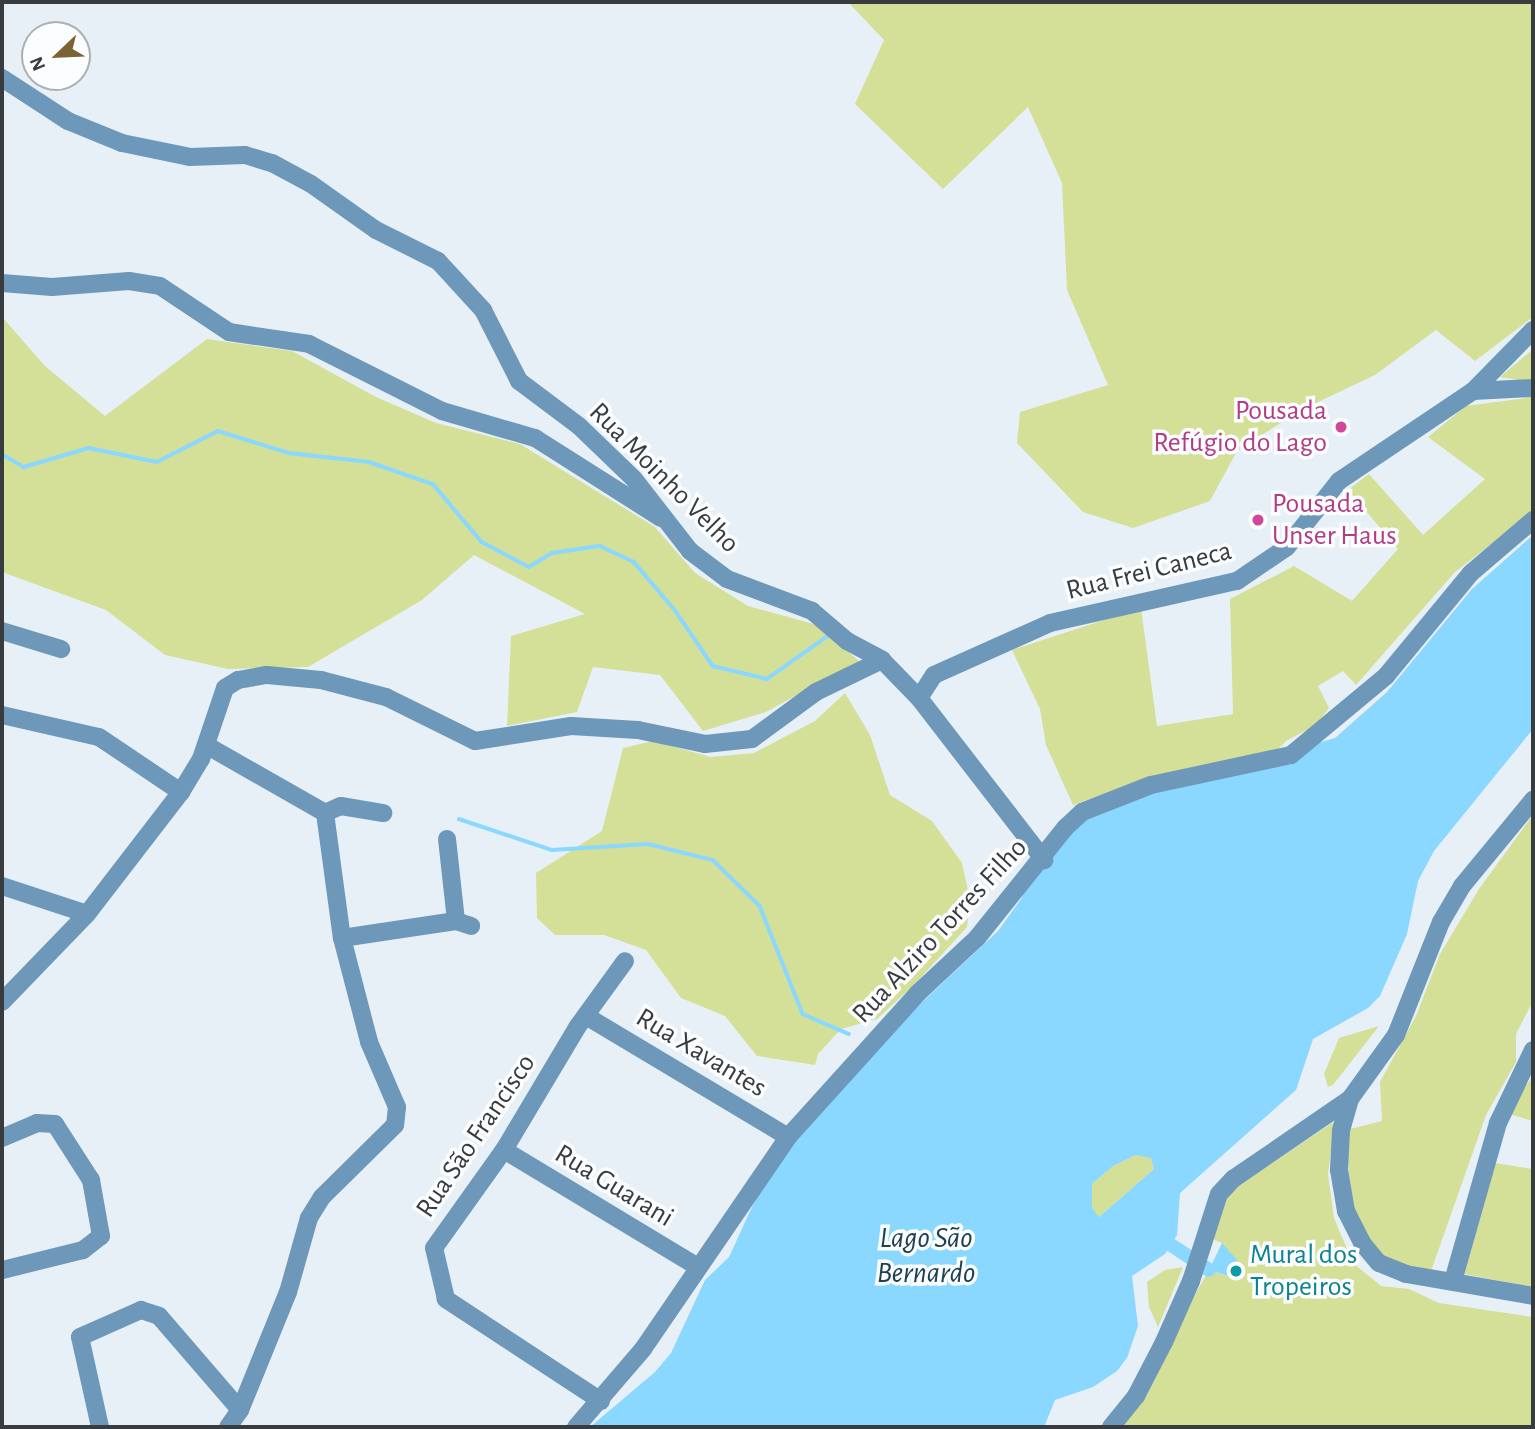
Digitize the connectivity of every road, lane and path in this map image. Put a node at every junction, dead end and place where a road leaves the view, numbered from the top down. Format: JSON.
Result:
{"nodes":[{"id":1,"x":2,"y":78,"type":"edge"},
{"id":2,"x":2,"y":283,"type":"edge"},
{"id":3,"x":1533,"y":330,"type":"edge"},
{"id":4,"x":1533,"y":388,"type":"edge"},
{"id":5,"x":1473,"y":391,"type":"junction"},
{"id":6,"x":663,"y":520,"type":"junction"},
{"id":7,"x":1533,"y":520,"type":"edge"},
{"id":8,"x":2,"y":631,"type":"edge"},
{"id":9,"x":61,"y":649,"type":"dead end"},
{"id":10,"x":882,"y":660,"type":"junction"},
{"id":11,"x":919,"y":698,"type":"junction"},
{"id":12,"x":2,"y":715,"type":"edge"},
{"id":13,"x":206,"y":744,"type":"junction"},
{"id":14,"x":181,"y":792,"type":"junction"},
{"id":15,"x":1533,"y":800,"type":"edge"},
{"id":16,"x":324,"y":813,"type":"junction"},
{"id":17,"x":383,"y":813,"type":"dead end"},
{"id":18,"x":447,"y":839,"type":"dead end"},
{"id":19,"x":1044,"y":860,"type":"junction"},
{"id":20,"x":2,"y":886,"type":"edge"},
{"id":21,"x":87,"y":914,"type":"junction"},
{"id":22,"x":342,"y":939,"type":"junction"},
{"id":23,"x":625,"y":961,"type":"dead end"},
{"id":24,"x":2,"y":1002,"type":"edge"},
{"id":25,"x":586,"y":1016,"type":"junction"},
{"id":26,"x":1532,"y":1059,"type":"edge"},
{"id":27,"x":1350,"y":1099,"type":"junction"},
{"id":28,"x":788,"y":1137,"type":"junction"},
{"id":29,"x":2,"y":1138,"type":"edge"},
{"id":30,"x":504,"y":1150,"type":"junction"},
{"id":31,"x":698,"y":1267,"type":"junction"},
{"id":32,"x":2,"y":1270,"type":"edge"},
{"id":33,"x":1453,"y":1281,"type":"junction"},
{"id":34,"x":1533,"y":1296,"type":"edge"},
{"id":35,"x":601,"y":1401,"type":"junction"},
{"id":36,"x":240,"y":1410,"type":"junction"},
{"id":37,"x":100,"y":1427,"type":"edge"},
{"id":38,"x":228,"y":1427,"type":"edge"},
{"id":39,"x":576,"y":1427,"type":"edge"},
{"id":40,"x":1111,"y":1427,"type":"edge"}],
"edges":[{"from":1,"to":6,"type":"street","name":"Rua Moinho Velho"},
{"from":2,"to":6,"type":"street"},
{"from":3,"to":5,"type":"street","name":"Rua Frei Caneca"},
{"from":4,"to":5,"type":"street"},
{"from":5,"to":11,"type":"street","name":"Rua Frei Caneca"},
{"from":6,"to":10,"type":"street","name":"Rua Moinho Velho"},
{"from":7,"to":19,"type":"street","name":"Rua Alziro Torres Filho"},
{"from":8,"to":9,"type":"street"},
{"from":10,"to":11,"type":"street","name":"Rua Moinho Velho"},
{"from":10,"to":13,"type":"street"},
{"from":11,"to":19,"type":"street","name":"Rua Moinho Velho"},
{"from":12,"to":14,"type":"street"},
{"from":13,"to":14,"type":"street"},
{"from":13,"to":16,"type":"street"},
{"from":14,"to":21,"type":"street"},
{"from":15,"to":27,"type":"street"},
{"from":16,"to":17,"type":"street"},
{"from":16,"to":22,"type":"street"},
{"from":18,"to":22,"type":"street"},
{"from":19,"to":28,"type":"street","name":"Rua Alziro Torres Filho"},
{"from":20,"to":21,"type":"street"},
{"from":21,"to":24,"type":"street"},
{"from":22,"to":36,"type":"street"},
{"from":23,"to":25,"type":"street","name":"Rua São Francisco"},
{"from":25,"to":28,"type":"street","name":"Rua Xavantes"},
{"from":25,"to":30,"type":"street","name":"Rua São Francisco"},
{"from":26,"to":33,"type":"street"},
{"from":27,"to":33,"type":"street"},
{"from":27,"to":40,"type":"street"},
{"from":28,"to":31,"type":"street","name":"Rua Alziro Torres Filho"},
{"from":29,"to":32,"type":"street"},
{"from":30,"to":31,"type":"street","name":"Rua Guarani"},
{"from":30,"to":35,"type":"street","name":"Rua São Francisco"},
{"from":31,"to":35,"type":"street","name":"Rua Alziro Torres Filho"},
{"from":33,"to":34,"type":"street"},
{"from":35,"to":39,"type":"street","name":"Rua Alziro Torres Filho"},
{"from":36,"to":37,"type":"street"},
{"from":36,"to":38,"type":"street"}]}
